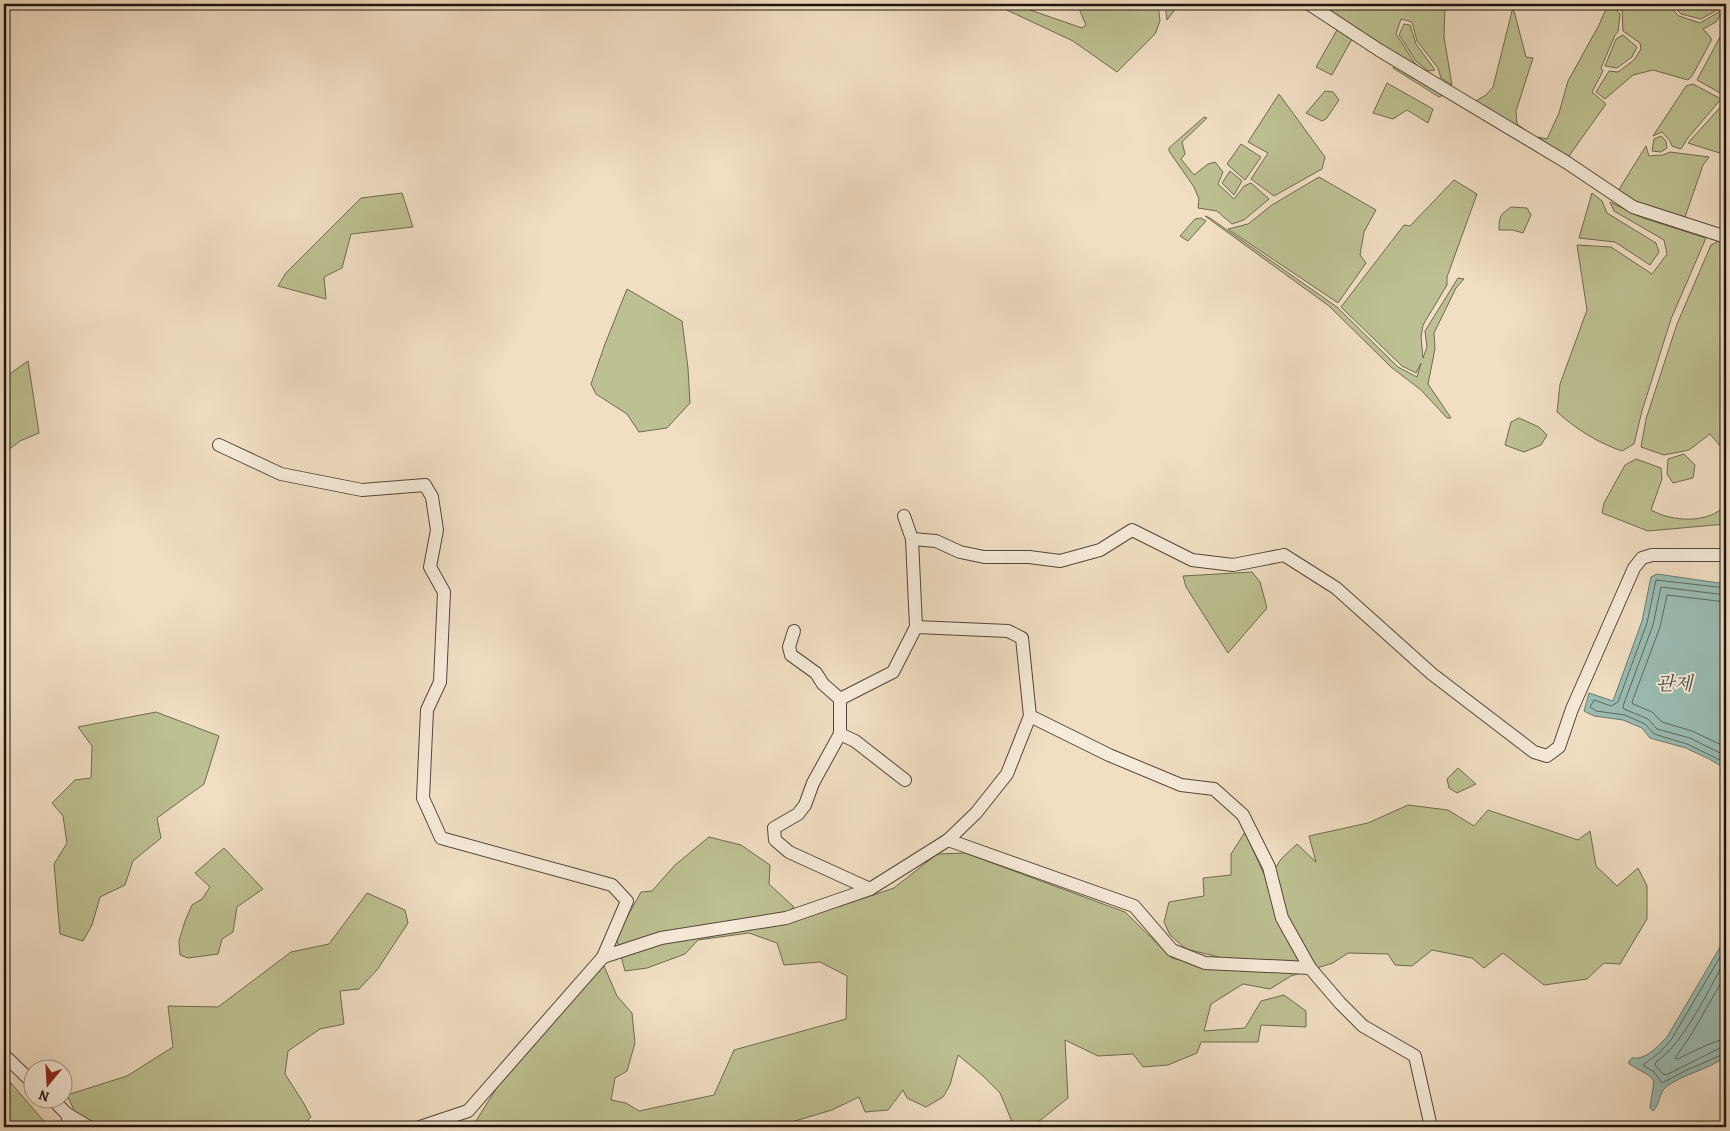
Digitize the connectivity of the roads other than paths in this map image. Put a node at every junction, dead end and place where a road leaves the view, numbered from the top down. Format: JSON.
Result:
{"nodes":[{"id":1,"x":1309,"y":4,"type":"edge"},
{"id":2,"x":1726,"y":237,"type":"edge"},
{"id":3,"x":219,"y":445,"type":"dead end"},
{"id":4,"x":904,"y":516,"type":"dead end"},
{"id":5,"x":912,"y":539,"type":"junction"},
{"id":6,"x":1726,"y":555,"type":"edge"},
{"id":7,"x":916,"y":627,"type":"junction"},
{"id":8,"x":794,"y":631,"type":"dead end"},
{"id":9,"x":840,"y":699,"type":"junction"},
{"id":10,"x":1030,"y":716,"type":"junction"},
{"id":11,"x":840,"y":734,"type":"junction"},
{"id":12,"x":904,"y":780,"type":"dead end"},
{"id":13,"x":948,"y":840,"type":"junction"},
{"id":14,"x":870,"y":889,"type":"junction"},
{"id":15,"x":603,"y":957,"type":"junction"},
{"id":16,"x":1310,"y":968,"type":"junction"},
{"id":17,"x":4,"y":1055,"type":"edge"},
{"id":18,"x":22,"y":1072,"type":"edge"},
{"id":19,"x":61,"y":1108,"type":"edge"},
{"id":20,"x":67,"y":1114,"type":"junction"},
{"id":21,"x":70,"y":1127,"type":"edge"},
{"id":22,"x":89,"y":1127,"type":"edge"},
{"id":23,"x":420,"y":1127,"type":"edge"},
{"id":24,"x":1431,"y":1127,"type":"edge"}],
"edges":[{"from":1,"to":2,"type":"street"},
{"from":3,"to":15,"type":"street"},
{"from":4,"to":5,"type":"street"},
{"from":5,"to":6,"type":"street"},
{"from":5,"to":7,"type":"street"},
{"from":7,"to":9,"type":"street"},
{"from":7,"to":10,"type":"street"},
{"from":8,"to":9,"type":"street"},
{"from":9,"to":11,"type":"street"},
{"from":10,"to":13,"type":"street"},
{"from":10,"to":16,"type":"street"},
{"from":11,"to":12,"type":"street"},
{"from":11,"to":14,"type":"street"},
{"from":13,"to":14,"type":"street"},
{"from":13,"to":16,"type":"street"},
{"from":14,"to":15,"type":"street"},
{"from":15,"to":23,"type":"street"},
{"from":16,"to":24,"type":"street"},
{"from":17,"to":18,"type":"street"},
{"from":19,"to":20,"type":"street"},
{"from":20,"to":21,"type":"street"},
{"from":20,"to":22,"type":"street"}]}
